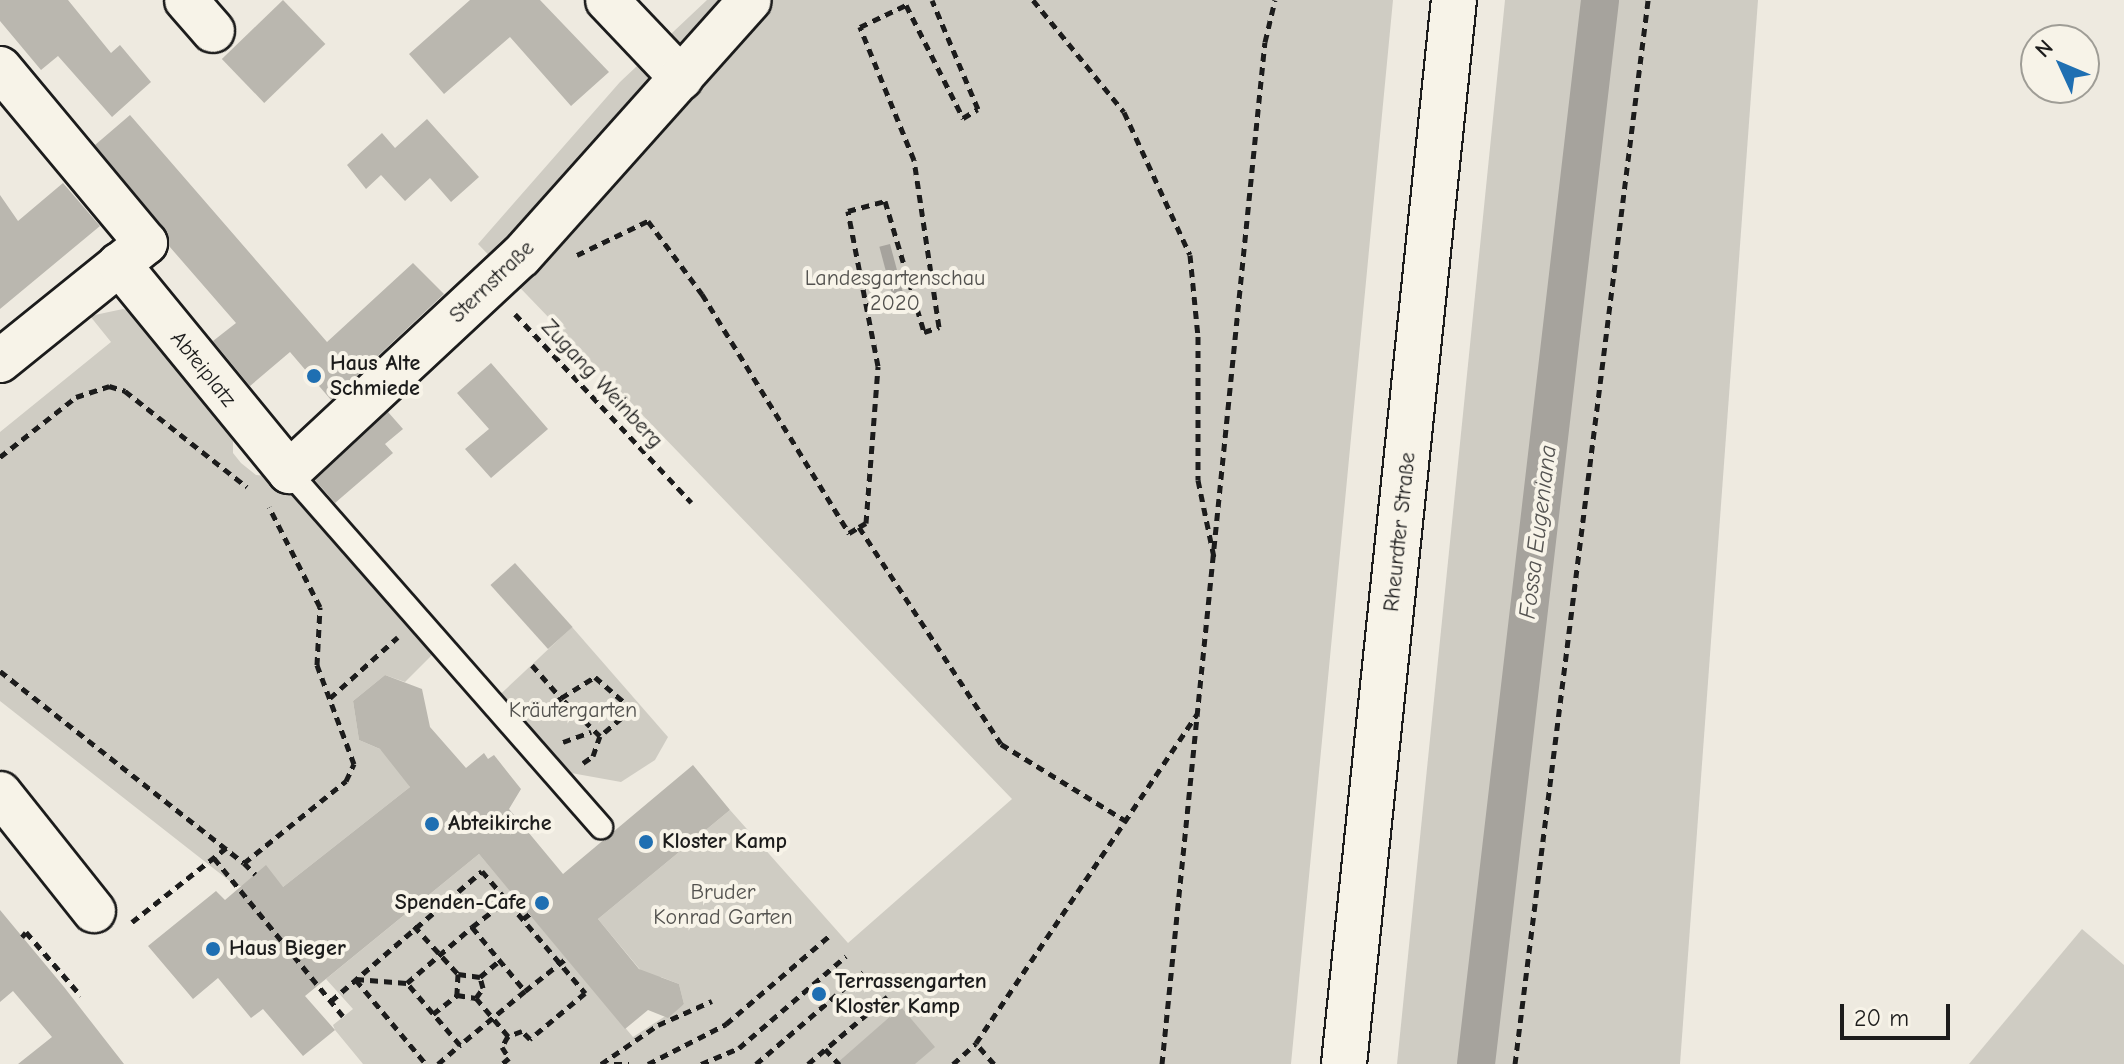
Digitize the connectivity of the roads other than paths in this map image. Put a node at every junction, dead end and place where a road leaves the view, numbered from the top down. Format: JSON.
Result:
{"nodes":[{"id":1,"x":186,"y":0,"type":"edge"},
{"id":2,"x":607,"y":0,"type":"edge"},
{"id":3,"x":750,"y":0,"type":"edge"},
{"id":4,"x":1454,"y":0,"type":"edge"},
{"id":5,"x":213,"y":31,"type":"dead end"},
{"id":6,"x":0,"y":68,"type":"edge"},
{"id":7,"x":681,"y":78,"type":"junction"},
{"id":8,"x":119,"y":264,"type":"junction"},
{"id":9,"x":0,"y":361,"type":"edge"},
{"id":10,"x":275,"y":485,"type":"junction"},
{"id":11,"x":0,"y":793,"type":"edge"},
{"id":12,"x":601,"y":827,"type":"dead end"},
{"id":13,"x":111,"y":919,"type":"road end"},
{"id":14,"x":1344,"y":1064,"type":"edge"}],
"edges":[{"from":1,"to":5,"type":"street"},
{"from":2,"to":7,"type":"street"},
{"from":3,"to":7,"type":"street","name":"Sternstraße"},
{"from":4,"to":14,"type":"main road","name":"Rheurdter Straße"},
{"from":6,"to":8,"type":"street"},
{"from":7,"to":10,"type":"street","name":"Sternstraße"},
{"from":8,"to":9,"type":"street"},
{"from":8,"to":10,"type":"street","name":"Abteiplatz"},
{"from":10,"to":12,"type":"lane"},
{"from":11,"to":13,"type":"street"}]}
